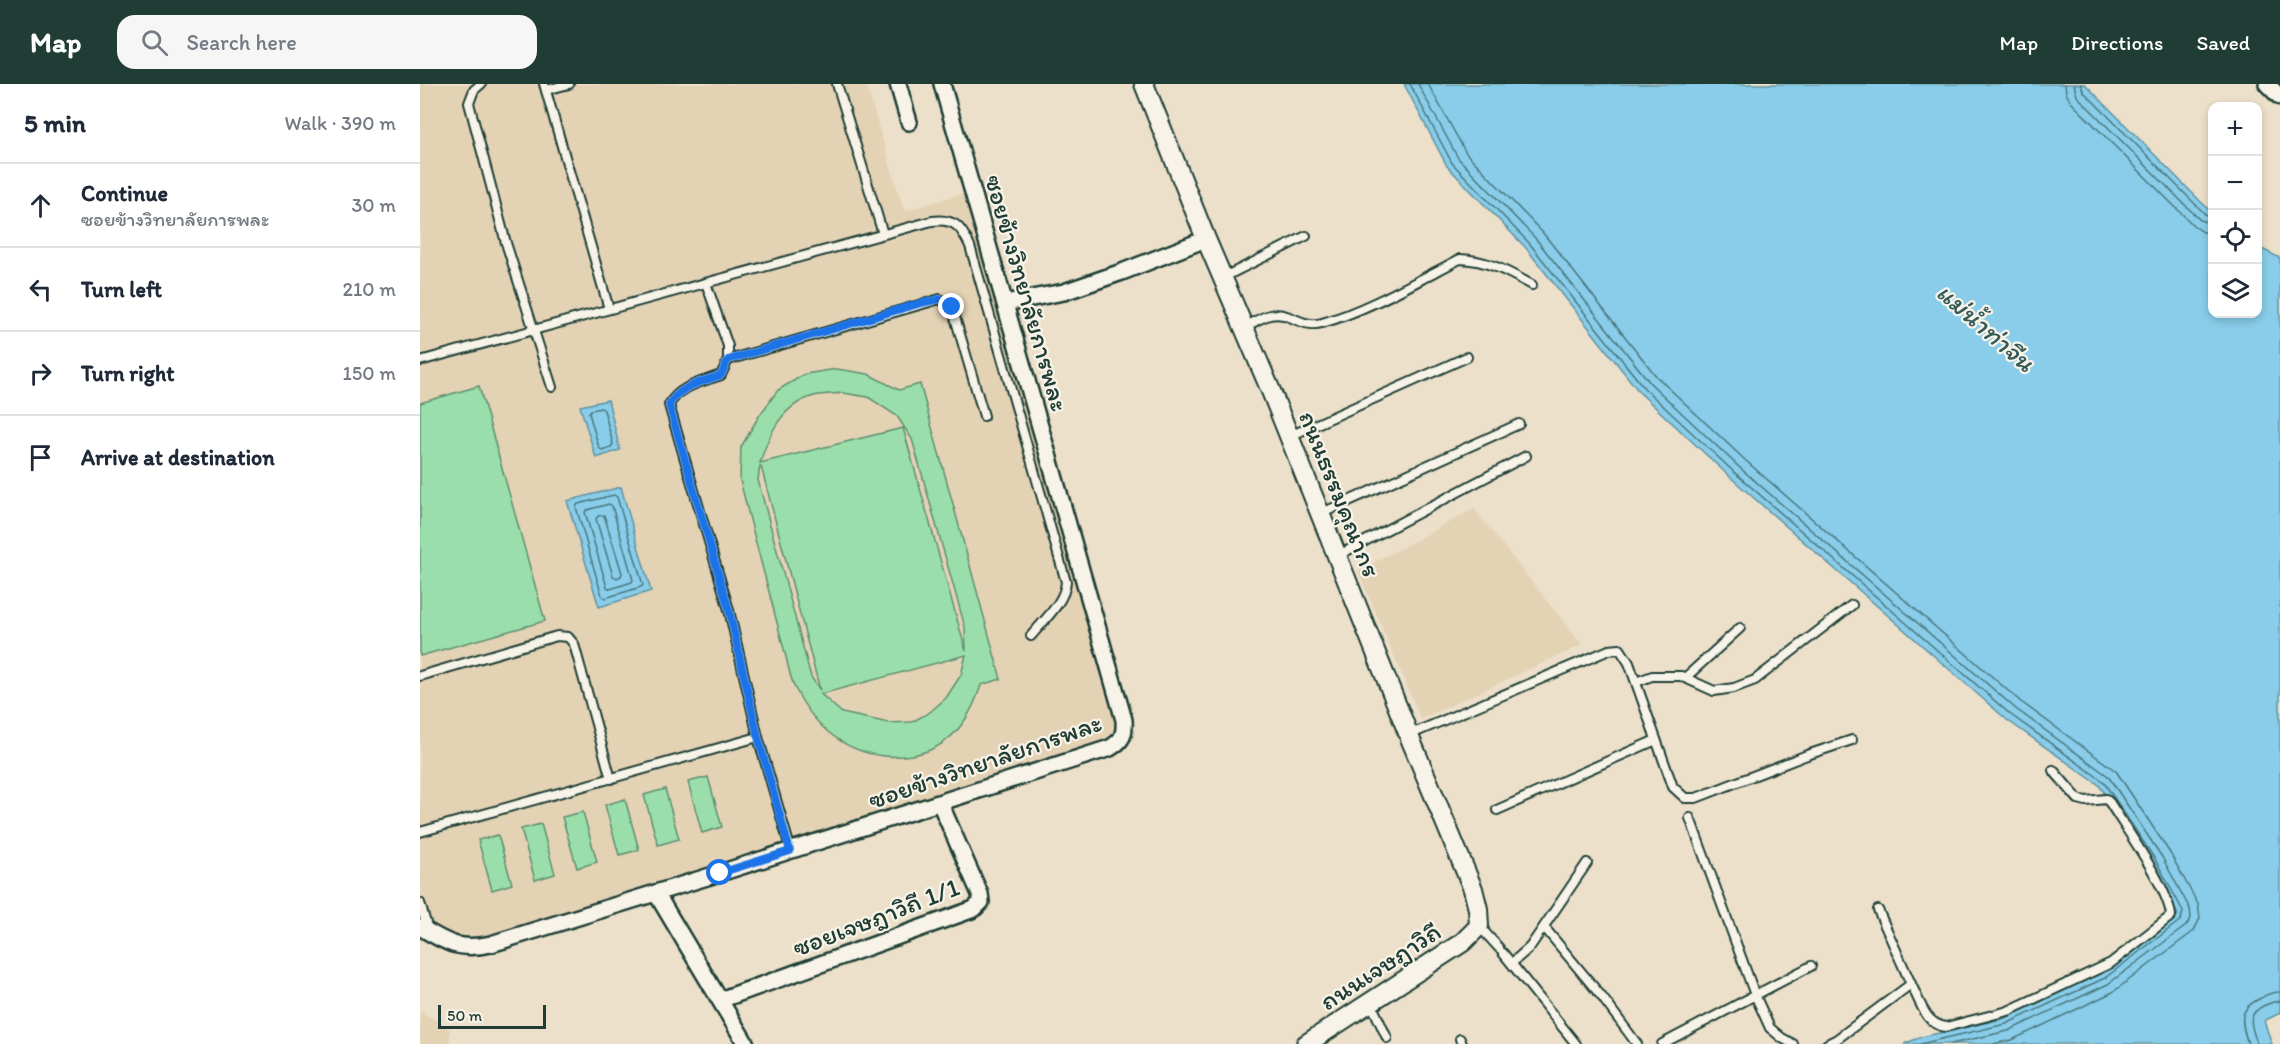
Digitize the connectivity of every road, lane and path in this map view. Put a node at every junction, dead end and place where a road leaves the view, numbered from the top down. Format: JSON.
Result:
{"nodes":[{"id":1,"x":481,"y":84,"type":"edge"},
{"id":2,"x":569,"y":84,"type":"edge"},
{"id":3,"x":837,"y":84,"type":"edge"},
{"id":4,"x":898,"y":84,"type":"edge"},
{"id":5,"x":942,"y":84,"type":"edge"},
{"id":6,"x":1144,"y":84,"type":"edge"},
{"id":7,"x":2267,"y":84,"type":"edge"},
{"id":8,"x":545,"y":87,"type":"edge"},
{"id":9,"x":2280,"y":97,"type":"edge"},
{"id":10,"x":909,"y":122,"type":"dead end"},
{"id":11,"x":884,"y":234,"type":"junction"},
{"id":12,"x":1306,"y":236,"type":"dead end"},
{"id":13,"x":1206,"y":239,"type":"junction"},
{"id":14,"x":1222,"y":278,"type":"junction"},
{"id":15,"x":706,"y":283,"type":"junction"},
{"id":16,"x":1532,"y":285,"type":"dead end"},
{"id":17,"x":1005,"y":303,"type":"junction"},
{"id":18,"x":609,"y":309,"type":"junction"},
{"id":19,"x":1244,"y":328,"type":"junction"},
{"id":20,"x":534,"y":330,"type":"junction"},
{"id":21,"x":1467,"y":357,"type":"dead end"},
{"id":22,"x":728,"y":360,"type":"junction"},
{"id":23,"x":420,"y":361,"type":"edge"},
{"id":24,"x":552,"y":387,"type":"dead end"},
{"id":25,"x":984,"y":416,"type":"dead end"},
{"id":26,"x":1519,"y":424,"type":"dead end"},
{"id":27,"x":1289,"y":436,"type":"junction"},
{"id":28,"x":1526,"y":456,"type":"dead end"},
{"id":29,"x":1320,"y":514,"type":"junction"},
{"id":30,"x":1337,"y":556,"type":"junction"},
{"id":31,"x":1852,"y":605,"type":"dead end"},
{"id":32,"x":1740,"y":628,"type":"dead end"},
{"id":33,"x":1031,"y":636,"type":"dead end"},
{"id":34,"x":420,"y":676,"type":"edge"},
{"id":35,"x":1685,"y":678,"type":"junction"},
{"id":36,"x":1635,"y":682,"type":"junction"},
{"id":37,"x":1409,"y":735,"type":"junction"},
{"id":38,"x":758,"y":737,"type":"junction"},
{"id":39,"x":1656,"y":740,"type":"junction"},
{"id":40,"x":1852,"y":740,"type":"dead end"},
{"id":41,"x":2053,"y":770,"type":"dead end"},
{"id":42,"x":611,"y":778,"type":"junction"},
{"id":43,"x":940,"y":803,"type":"junction"},
{"id":44,"x":1497,"y":810,"type":"dead end"},
{"id":45,"x":1690,"y":818,"type":"dead end"},
{"id":46,"x":420,"y":832,"type":"edge"},
{"id":47,"x":790,"y":851,"type":"junction"},
{"id":48,"x":1587,"y":864,"type":"dead end"},
{"id":49,"x":656,"y":893,"type":"junction"},
{"id":50,"x":420,"y":903,"type":"edge"},
{"id":51,"x":1878,"y":910,"type":"dead end"},
{"id":52,"x":1479,"y":926,"type":"junction"},
{"id":53,"x":1544,"y":927,"type":"junction"},
{"id":54,"x":424,"y":930,"type":"edge"},
{"id":55,"x":1512,"y":963,"type":"junction"},
{"id":56,"x":1811,"y":966,"type":"dead end"},
{"id":57,"x":1911,"y":984,"type":"junction"},
{"id":58,"x":1755,"y":995,"type":"junction"},
{"id":59,"x":720,"y":1000,"type":"junction"},
{"id":60,"x":1371,"y":1002,"type":"junction"},
{"id":61,"x":1388,"y":1038,"type":"dead end"},
{"id":62,"x":746,"y":1044,"type":"edge"},
{"id":63,"x":1306,"y":1044,"type":"edge"},
{"id":64,"x":1576,"y":1044,"type":"edge"},
{"id":65,"x":1637,"y":1044,"type":"edge"},
{"id":66,"x":1662,"y":1044,"type":"edge"},
{"id":67,"x":1793,"y":1044,"type":"edge"},
{"id":68,"x":1827,"y":1044,"type":"edge"}],
"edges":[{"from":1,"to":20,"type":"lane"},
{"from":2,"to":8,"type":"lane"},
{"from":3,"to":11,"type":"lane"},
{"from":4,"to":10,"type":"street"},
{"from":5,"to":17,"type":"street","name":"ซอยข้างวิทยาลัยการพละ"},
{"from":6,"to":13,"type":"street","name":"ถนนธรรมคุณากร"},
{"from":7,"to":9,"type":"street"},
{"from":8,"to":18,"type":"lane"},
{"from":11,"to":15,"type":"lane"},
{"from":11,"to":33,"type":"lane"},
{"from":12,"to":14,"type":"lane"},
{"from":13,"to":14,"type":"street","name":"ถนนธรรมคุณากร"},
{"from":13,"to":17,"type":"street"},
{"from":14,"to":19,"type":"street","name":"ถนนธรรมคุณากร"},
{"from":15,"to":18,"type":"lane"},
{"from":15,"to":22,"type":"lane"},
{"from":16,"to":19,"type":"lane"},
{"from":17,"to":43,"type":"street","name":"ซอยข้างวิทยาลัยการพละ"},
{"from":18,"to":20,"type":"lane"},
{"from":19,"to":27,"type":"street","name":"ถนนธรรมคุณากร"},
{"from":20,"to":23,"type":"lane"},
{"from":20,"to":24,"type":"lane"},
{"from":21,"to":27,"type":"lane"},
{"from":22,"to":25,"type":"lane"},
{"from":22,"to":38,"type":"lane"},
{"from":26,"to":29,"type":"lane"},
{"from":27,"to":29,"type":"street","name":"ถนนธรรมคุณากร"},
{"from":28,"to":30,"type":"lane"},
{"from":29,"to":30,"type":"street","name":"ถนนธรรมคุณากร"},
{"from":30,"to":37,"type":"street","name":"ถนนธรรมคุณากร"},
{"from":31,"to":35,"type":"lane"},
{"from":32,"to":35,"type":"lane"},
{"from":34,"to":42,"type":"lane"},
{"from":35,"to":36,"type":"lane"},
{"from":36,"to":37,"type":"lane"},
{"from":36,"to":39,"type":"lane"},
{"from":37,"to":52,"type":"street","name":"ถนนธรรมคุณากร"},
{"from":38,"to":42,"type":"lane"},
{"from":38,"to":47,"type":"lane"},
{"from":39,"to":40,"type":"lane"},
{"from":39,"to":44,"type":"lane"},
{"from":41,"to":57,"type":"lane"},
{"from":42,"to":46,"type":"lane"},
{"from":43,"to":47,"type":"street","name":"ซอยข้างวิทยาลัยการพละ"},
{"from":43,"to":59,"type":"street","name":"ซอยเจษฎาวิถี 1/1"},
{"from":45,"to":58,"type":"lane"},
{"from":47,"to":49,"type":"street","name":"ซอยข้างวิทยาลัยการพละ"},
{"from":48,"to":53,"type":"lane"},
{"from":49,"to":54,"type":"street","name":"ซอยข้างวิทยาลัยการพละ"},
{"from":49,"to":59,"type":"street"},
{"from":50,"to":54,"type":"lane"},
{"from":51,"to":57,"type":"lane"},
{"from":52,"to":55,"type":"lane"},
{"from":52,"to":60,"type":"street","name":"ถนนเจษฎาวิถี"},
{"from":53,"to":55,"type":"lane"},
{"from":53,"to":65,"type":"lane"},
{"from":55,"to":64,"type":"lane"},
{"from":56,"to":58,"type":"lane"},
{"from":57,"to":68,"type":"lane"},
{"from":58,"to":66,"type":"lane"},
{"from":58,"to":67,"type":"lane"},
{"from":59,"to":62,"type":"street"},
{"from":60,"to":61,"type":"lane"},
{"from":60,"to":63,"type":"street","name":"ถนนเจษฎาวิถี"}]}
